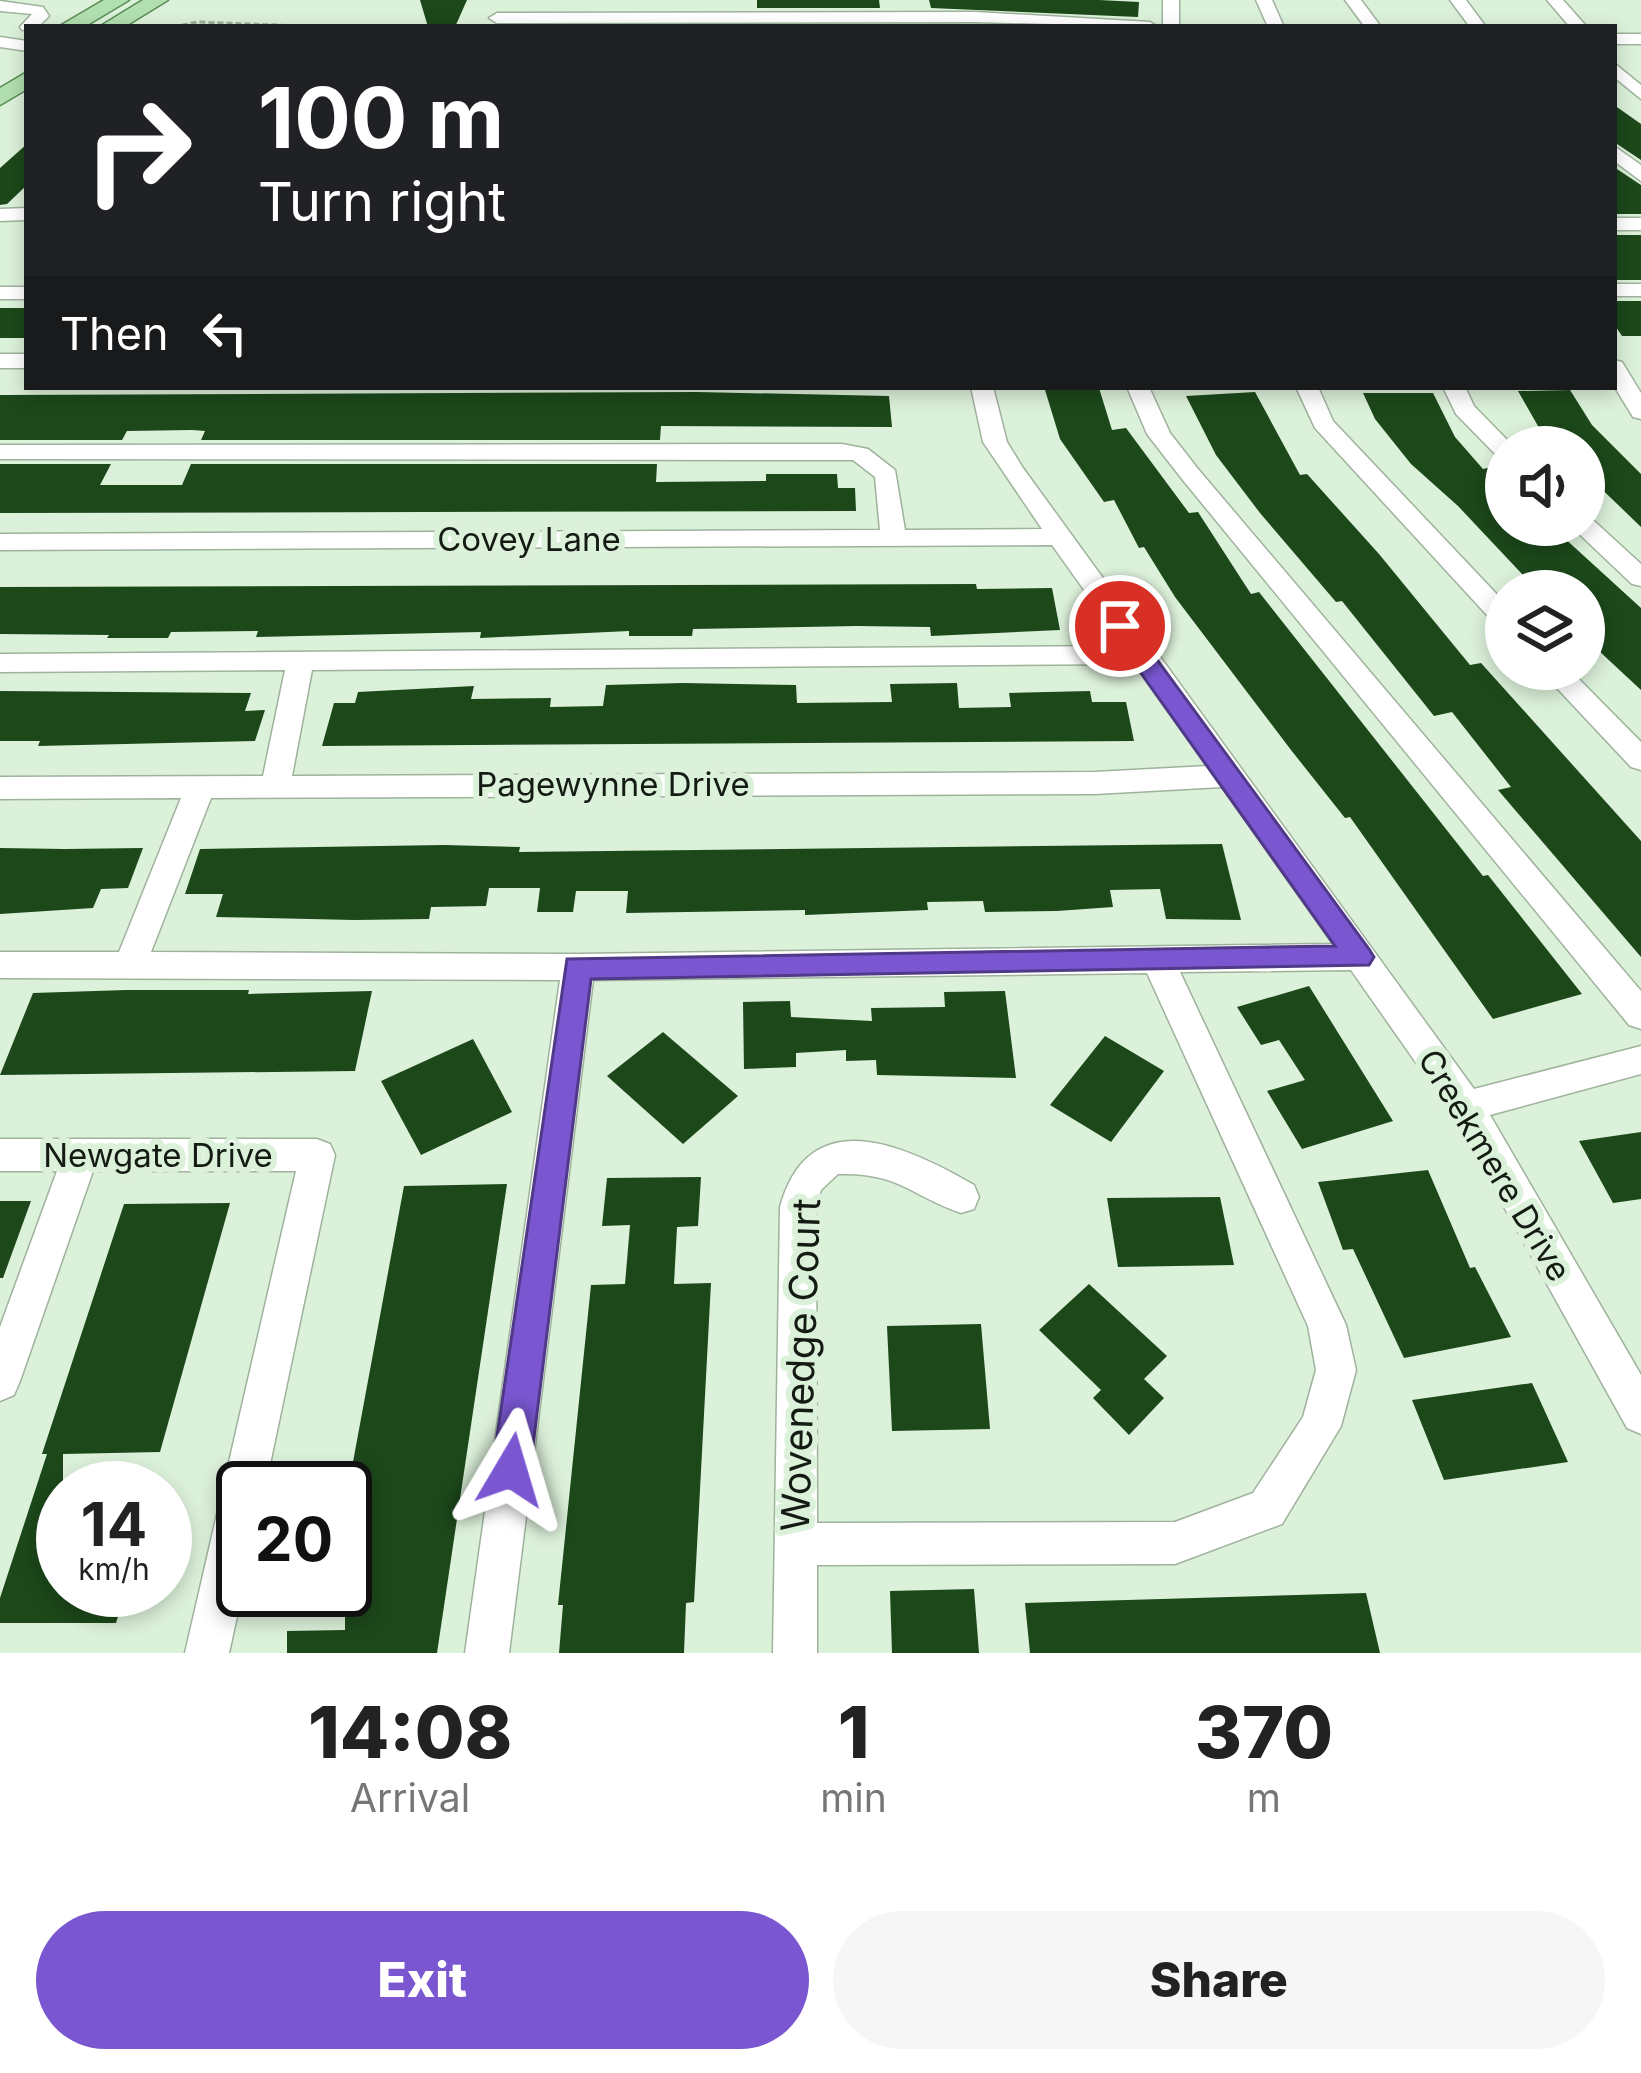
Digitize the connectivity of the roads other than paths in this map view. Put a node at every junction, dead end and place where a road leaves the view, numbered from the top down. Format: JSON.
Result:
{"nodes":[{"id":1,"x":118,"y":0,"type":"edge"},
{"id":2,"x":158,"y":0,"type":"edge"},
{"id":3,"x":1556,"y":0,"type":"edge"},
{"id":4,"x":0,"y":6,"type":"edge"},
{"id":5,"x":499,"y":15,"type":"edge"},
{"id":6,"x":31,"y":24,"type":"edge"},
{"id":7,"x":74,"y":24,"type":"edge"},
{"id":8,"x":114,"y":24,"type":"edge"},
{"id":9,"x":1098,"y":24,"type":"edge"},
{"id":10,"x":1576,"y":24,"type":"edge"},
{"id":11,"x":16,"y":45,"type":"edge"},
{"id":12,"x":0,"y":67,"type":"edge"},
{"id":13,"x":1627,"y":76,"type":"edge"},
{"id":14,"x":1641,"y":94,"type":"edge"},
{"id":15,"x":1617,"y":154,"type":"edge"},
{"id":16,"x":1641,"y":175,"type":"edge"},
{"id":17,"x":1617,"y":371,"type":"edge"},
{"id":18,"x":983,"y":390,"type":"edge"},
{"id":19,"x":1139,"y":390,"type":"edge"},
{"id":20,"x":1307,"y":390,"type":"edge"},
{"id":21,"x":1455,"y":390,"type":"edge"},
{"id":22,"x":1641,"y":412,"type":"edge"},
{"id":23,"x":1485,"y":430,"type":"edge"},
{"id":24,"x":0,"y":452,"type":"edge"},
{"id":25,"x":1057,"y":537,"type":"junction"},
{"id":26,"x":893,"y":538,"type":"junction"},
{"id":27,"x":0,"y":542,"type":"edge"},
{"id":28,"x":1605,"y":545,"type":"edge"},
{"id":29,"x":1641,"y":578,"type":"edge"},
{"id":30,"x":1485,"y":597,"type":"edge"},
{"id":31,"x":1141,"y":655,"type":"junction"},
{"id":32,"x":300,"y":661,"type":"junction"},
{"id":33,"x":0,"y":663,"type":"edge"},
{"id":34,"x":1573,"y":690,"type":"edge"},
{"id":35,"x":1641,"y":760,"type":"edge"},
{"id":36,"x":1226,"y":776,"type":"junction"},
{"id":37,"x":275,"y":786,"type":"junction"},
{"id":38,"x":200,"y":787,"type":"junction"},
{"id":39,"x":0,"y":788,"type":"edge"},
{"id":40,"x":1359,"y":957,"type":"junction"},
{"id":41,"x":131,"y":963,"type":"junction"},
{"id":42,"x":1159,"y":963,"type":"junction"},
{"id":43,"x":0,"y":965,"type":"edge"},
{"id":44,"x":578,"y":967,"type":"junction"},
{"id":45,"x":1641,"y":1015,"type":"edge"},
{"id":46,"x":1641,"y":1060,"type":"edge"},
{"id":47,"x":1466,"y":1106,"type":"junction"},
{"id":48,"x":0,"y":1155,"type":"edge"},
{"id":49,"x":81,"y":1155,"type":"junction"},
{"id":50,"x":961,"y":1197,"type":"dead end"},
{"id":51,"x":0,"y":1381,"type":"edge"},
{"id":52,"x":1641,"y":1414,"type":"edge"},
{"id":53,"x":249,"y":1461,"type":"edge"},
{"id":54,"x":794,"y":1544,"type":"junction"},
{"id":55,"x":216,"y":1616,"type":"edge"},
{"id":56,"x":208,"y":1653,"type":"edge"},
{"id":57,"x":487,"y":1653,"type":"edge"},
{"id":58,"x":794,"y":1653,"type":"edge"}],
"edges":[{"from":1,"to":7,"type":"main road"},
{"from":2,"to":8,"type":"main road"},
{"from":3,"to":10,"type":"street"},
{"from":4,"to":6,"type":"street"},
{"from":5,"to":9,"type":"street"},
{"from":11,"to":12,"type":"main road"},
{"from":13,"to":14,"type":"street"},
{"from":15,"to":16,"type":"street"},
{"from":17,"to":22,"type":"street"},
{"from":18,"to":25,"type":"street","name":"Creekmere Drive"},
{"from":19,"to":45,"type":"street"},
{"from":20,"to":30,"type":"street"},
{"from":21,"to":23,"type":"street"},
{"from":24,"to":26,"type":"street"},
{"from":25,"to":26,"type":"street","name":"Covey Lane"},
{"from":25,"to":31,"type":"street","name":"Creekmere Drive"},
{"from":26,"to":27,"type":"street","name":"Covey Lane"},
{"from":28,"to":29,"type":"street"},
{"from":31,"to":32,"type":"street"},
{"from":31,"to":36,"type":"street","name":"Creekmere Drive"},
{"from":32,"to":33,"type":"street"},
{"from":32,"to":37,"type":"street"},
{"from":34,"to":35,"type":"street"},
{"from":36,"to":37,"type":"street","name":"Pagewynne Drive"},
{"from":36,"to":40,"type":"street","name":"Creekmere Drive"},
{"from":37,"to":38,"type":"street","name":"Pagewynne Drive"},
{"from":38,"to":39,"type":"street","name":"Pagewynne Drive"},
{"from":38,"to":41,"type":"street"},
{"from":40,"to":42,"type":"street"},
{"from":40,"to":47,"type":"street","name":"Creekmere Drive"},
{"from":41,"to":43,"type":"street"},
{"from":41,"to":44,"type":"street"},
{"from":42,"to":44,"type":"street"},
{"from":42,"to":54,"type":"street"},
{"from":44,"to":57,"type":"street"},
{"from":46,"to":47,"type":"street"},
{"from":47,"to":52,"type":"street","name":"Creekmere Drive"},
{"from":48,"to":49,"type":"street","name":"Newgate Drive"},
{"from":49,"to":51,"type":"street"},
{"from":49,"to":53,"type":"street","name":"Newgate Drive"},
{"from":50,"to":54,"type":"street","name":"Wovenedge Court"},
{"from":54,"to":58,"type":"street","name":"Wovenedge Court"},
{"from":55,"to":56,"type":"street"}]}
